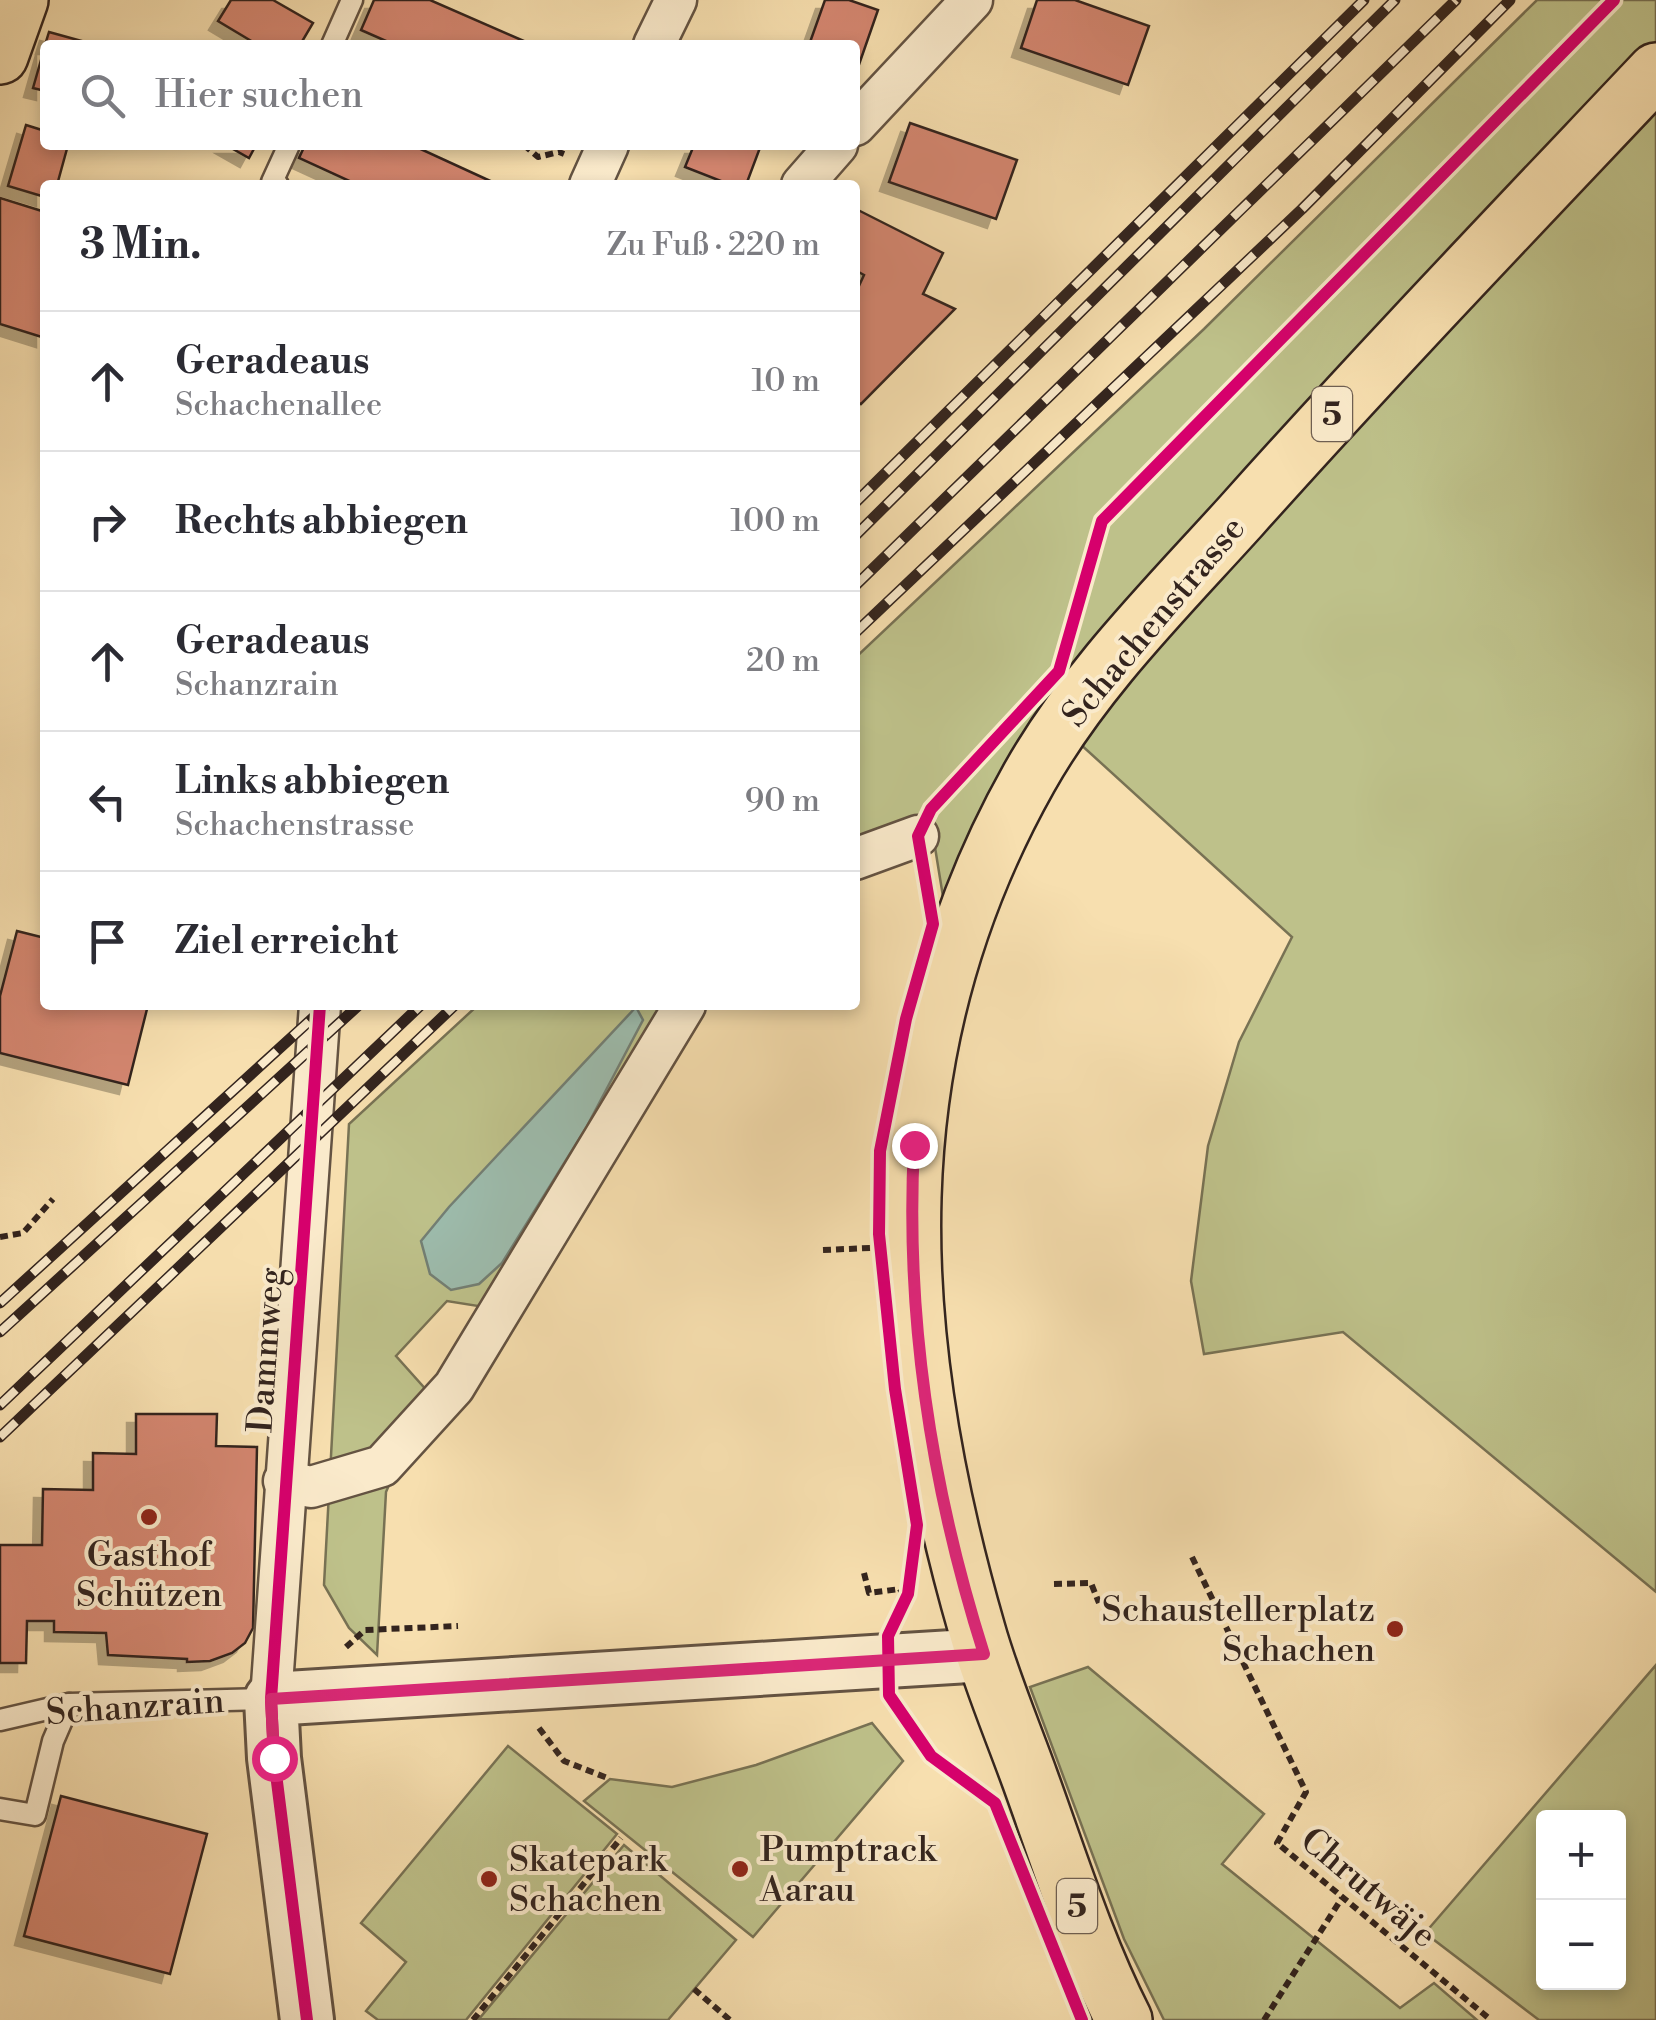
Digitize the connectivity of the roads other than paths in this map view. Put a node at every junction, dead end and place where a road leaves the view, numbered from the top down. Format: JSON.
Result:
{"nodes":[{"id":1,"x":20,"y":0,"type":"edge"},
{"id":2,"x":352,"y":0,"type":"edge"},
{"id":3,"x":676,"y":0,"type":"edge"},
{"id":4,"x":972,"y":0,"type":"edge"},
{"id":5,"x":334,"y":40,"type":"edge"},
{"id":6,"x":656,"y":40,"type":"edge"},
{"id":7,"x":0,"y":56,"type":"edge"},
{"id":8,"x":1656,"y":71,"type":"edge"},
{"id":9,"x":860,"y":120,"type":"edge"},
{"id":10,"x":286,"y":150,"type":"edge"},
{"id":11,"x":606,"y":150,"type":"edge"},
{"id":12,"x":833,"y":150,"type":"edge"},
{"id":13,"x":273,"y":180,"type":"edge"},
{"id":14,"x":592,"y":180,"type":"edge"},
{"id":15,"x":806,"y":180,"type":"edge"},
{"id":16,"x":918,"y":836,"type":"dead end"},
{"id":17,"x":860,"y":857,"type":"edge"},
{"id":18,"x":320,"y":1010,"type":"edge"},
{"id":19,"x":682,"y":1010,"type":"edge"},
{"id":20,"x":284,"y":1482,"type":"junction"},
{"id":21,"x":984,"y":1654,"type":"junction"},
{"id":22,"x":271,"y":1699,"type":"junction"},
{"id":23,"x":68,"y":1704,"type":"junction"},
{"id":24,"x":0,"y":1720,"type":"edge"},
{"id":25,"x":0,"y":1808,"type":"edge"},
{"id":26,"x":307,"y":2020,"type":"edge"},
{"id":27,"x":1124,"y":2020,"type":"edge"}],
"edges":[{"from":1,"to":7,"type":"main road"},
{"from":2,"to":5,"type":"lane"},
{"from":3,"to":6,"type":"street"},
{"from":4,"to":9,"type":"street"},
{"from":8,"to":21,"type":"main road","name":"Schachenstrasse","number":"5"},
{"from":10,"to":13,"type":"lane"},
{"from":11,"to":14,"type":"street"},
{"from":12,"to":15,"type":"street"},
{"from":16,"to":17,"type":"street"},
{"from":18,"to":20,"type":"street","name":"Dammweg"},
{"from":19,"to":20,"type":"street"},
{"from":20,"to":22,"type":"street","name":"Dammweg"},
{"from":21,"to":22,"type":"street"},
{"from":21,"to":27,"type":"main road","number":"5"},
{"from":22,"to":23,"type":"lane","name":"Schanzrain"},
{"from":22,"to":26,"type":"street"},
{"from":23,"to":24,"type":"lane","name":"Schanzrain"},
{"from":23,"to":25,"type":"lane"}]}
